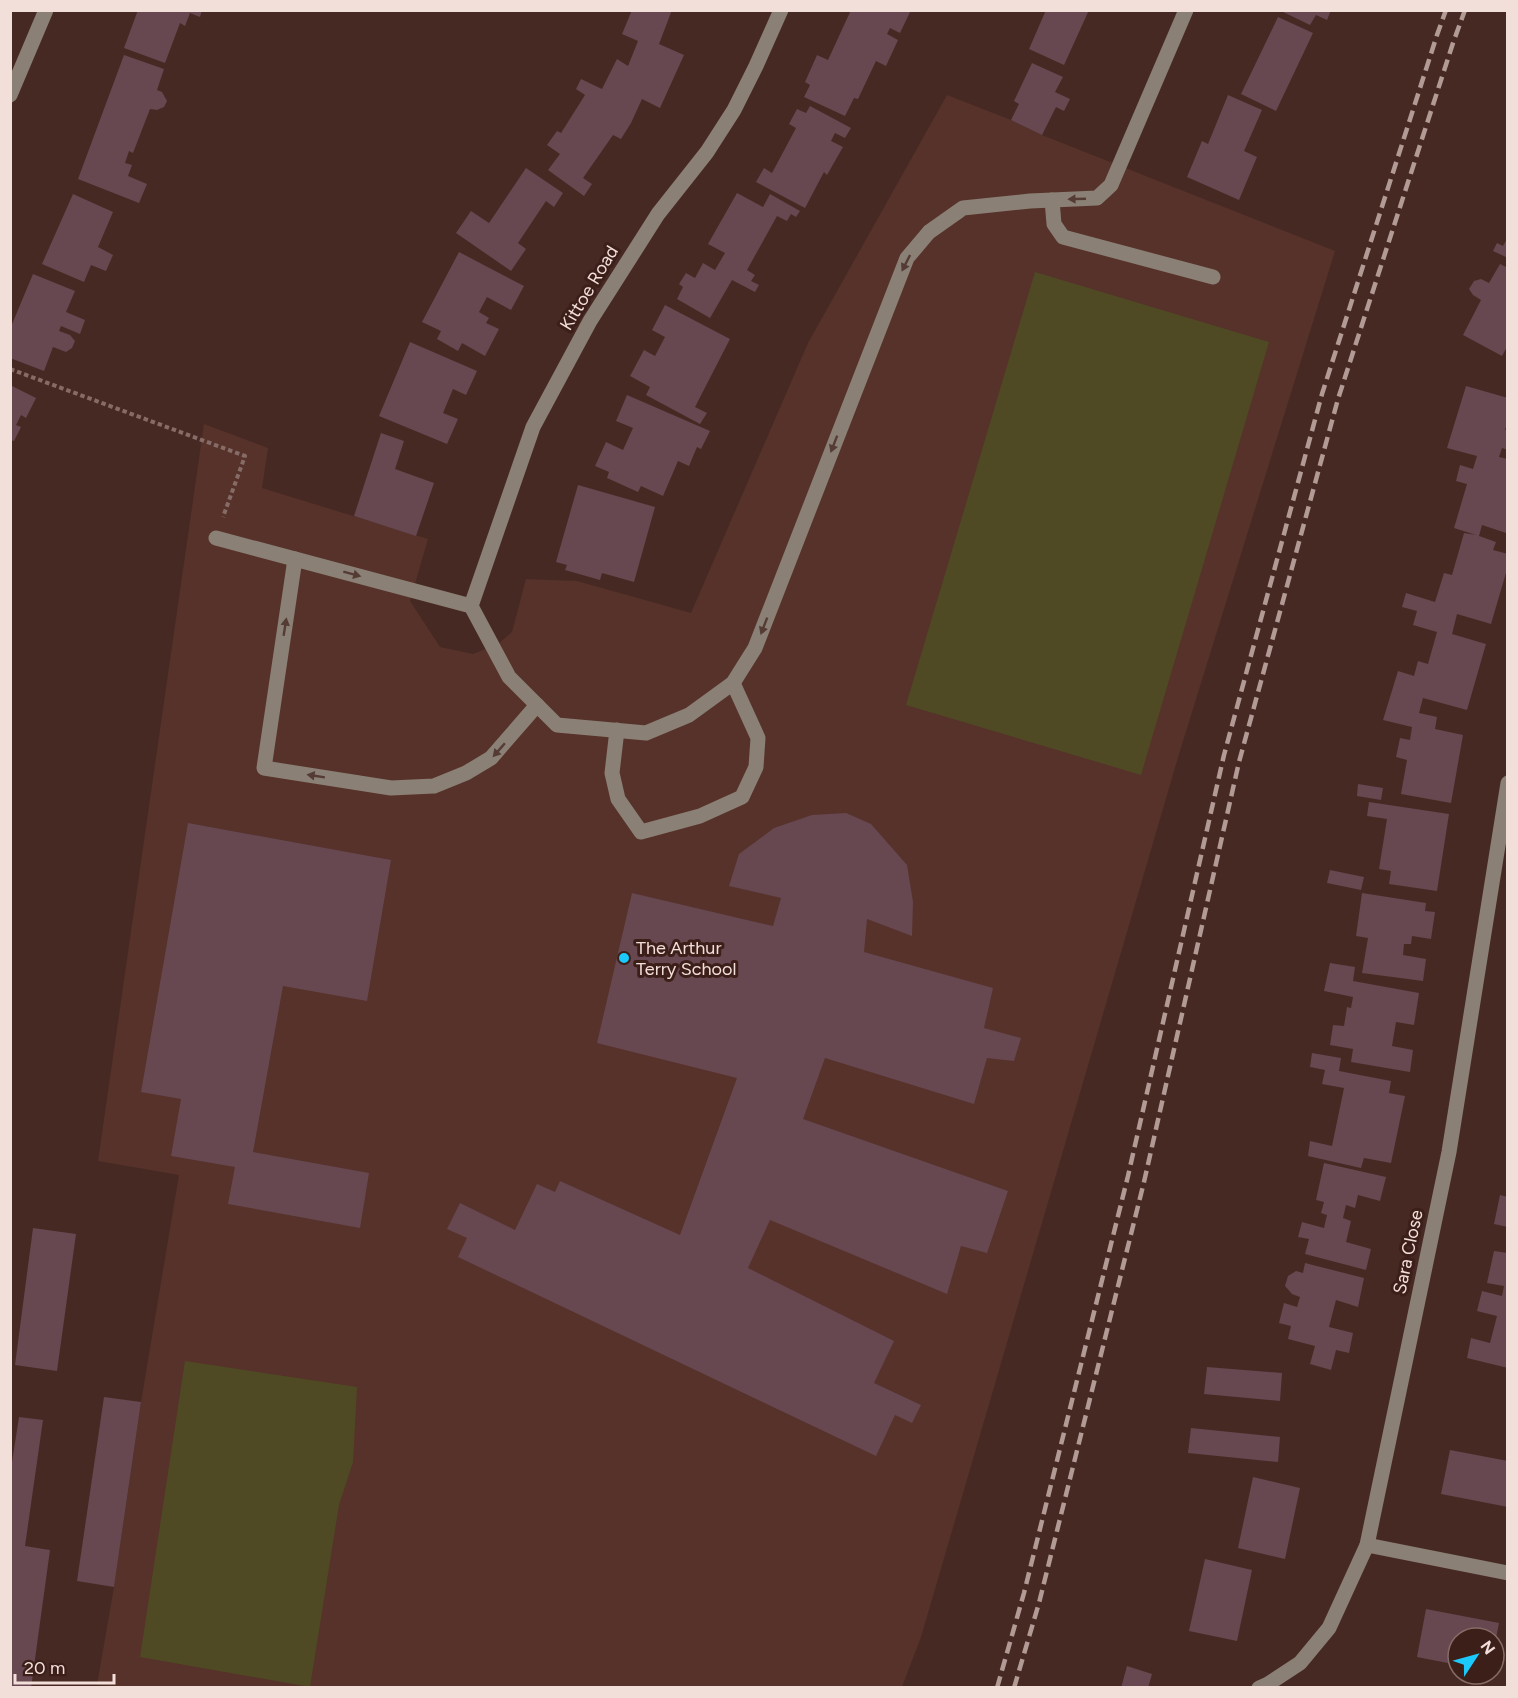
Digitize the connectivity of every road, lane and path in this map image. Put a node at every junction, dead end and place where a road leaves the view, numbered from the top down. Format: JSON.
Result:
{"nodes":[{"id":1,"x":46,"y":10,"type":"edge"},
{"id":2,"x":781,"y":10,"type":"edge"},
{"id":3,"x":1186,"y":10,"type":"edge"},
{"id":4,"x":10,"y":95,"type":"edge"},
{"id":5,"x":1052,"y":200,"type":"junction"},
{"id":6,"x":1213,"y":277,"type":"dead end"},
{"id":7,"x":10,"y":369,"type":"edge"},
{"id":8,"x":216,"y":538,"type":"joint"},
{"id":9,"x":295,"y":559,"type":"junction"},
{"id":10,"x":471,"y":606,"type":"junction"},
{"id":11,"x":733,"y":683,"type":"junction"},
{"id":12,"x":537,"y":705,"type":"junction"},
{"id":13,"x":617,"y":730,"type":"junction"},
{"id":14,"x":1508,"y":783,"type":"edge"},
{"id":15,"x":1367,"y":1545,"type":"junction"},
{"id":16,"x":1508,"y":1573,"type":"edge"},
{"id":17,"x":1259,"y":1688,"type":"edge"}],
"edges":[{"from":1,"to":4,"type":"street"},
{"from":2,"to":10,"type":"street","name":"Kittoe Road"},
{"from":3,"to":5,"type":"street","one_way":true},
{"from":5,"to":6,"type":"street"},
{"from":5,"to":11,"type":"street","one_way":true},
{"from":7,"to":8,"type":"path"},
{"from":8,"to":9,"type":"street"},
{"from":9,"to":10,"type":"street","one_way":true},
{"from":12,"to":9,"type":"street","one_way":true},
{"from":10,"to":12,"type":"street"},
{"from":11,"to":13,"type":"street"},
{"from":11,"to":13,"type":"street"},
{"from":12,"to":13,"type":"street"},
{"from":14,"to":15,"type":"street","name":"Sara Close"},
{"from":15,"to":16,"type":"street"},
{"from":15,"to":17,"type":"street","name":"Sara Close"}]}
